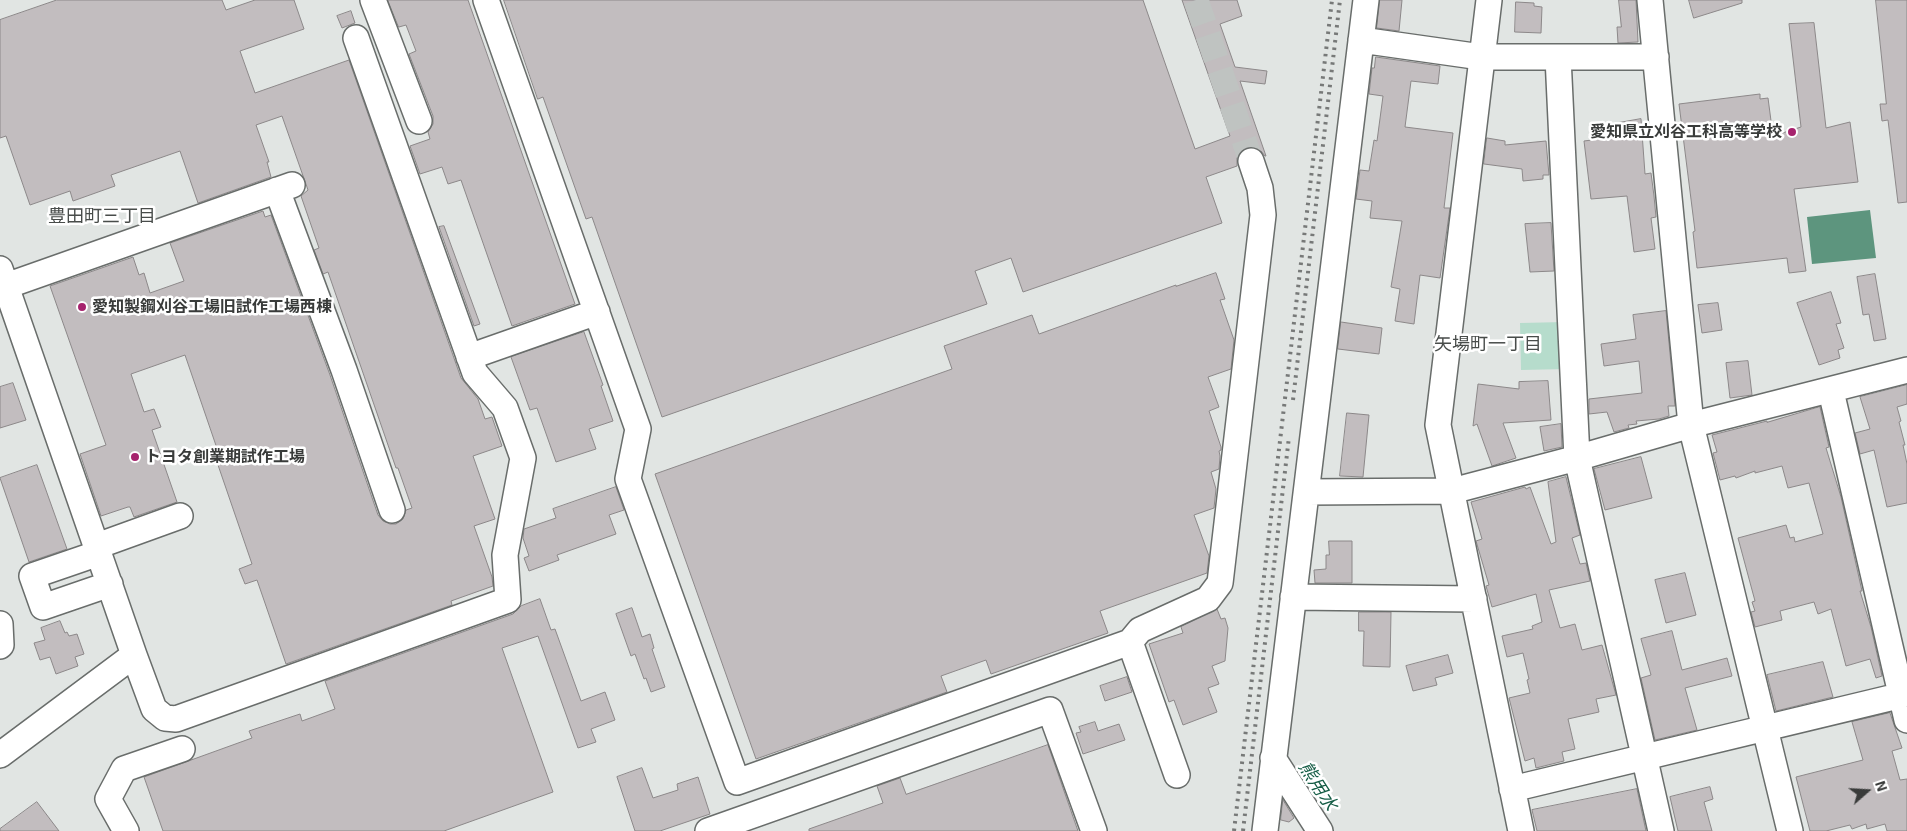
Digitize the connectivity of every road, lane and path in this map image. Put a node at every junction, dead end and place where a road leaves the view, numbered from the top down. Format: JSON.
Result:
{"nodes":[{"id":1,"x":373,"y":0,"type":"edge"},
{"id":2,"x":486,"y":0,"type":"edge"},
{"id":3,"x":1366,"y":0,"type":"edge"},
{"id":4,"x":1489,"y":0,"type":"edge"},
{"id":5,"x":1650,"y":0,"type":"edge"},
{"id":6,"x":356,"y":38,"type":"dead end"},
{"id":7,"x":1361,"y":40,"type":"junction"},
{"id":8,"x":1481,"y":57,"type":"junction"},
{"id":9,"x":1656,"y":57,"type":"junction"},
{"id":10,"x":1558,"y":58,"type":"junction"},
{"id":11,"x":419,"y":121,"type":"dead end"},
{"id":12,"x":1251,"y":161,"type":"tunnel mouth"},
{"id":13,"x":3,"y":278,"type":"edge"},
{"id":14,"x":597,"y":312,"type":"junction"},
{"id":15,"x":469,"y":357,"type":"junction"},
{"id":16,"x":1907,"y":370,"type":"edge"},
{"id":17,"x":1831,"y":391,"type":"junction"},
{"id":18,"x":1692,"y":425,"type":"junction"},
{"id":19,"x":1577,"y":458,"type":"junction"},
{"id":20,"x":1452,"y":491,"type":"junction"},
{"id":21,"x":1307,"y":492,"type":"junction"},
{"id":22,"x":392,"y":510,"type":"dead end"},
{"id":23,"x":180,"y":516,"type":"dead end"},
{"id":24,"x":98,"y":549,"type":"junction"},
{"id":25,"x":110,"y":584,"type":"junction"},
{"id":26,"x":1293,"y":598,"type":"junction"},
{"id":27,"x":1474,"y":599,"type":"junction"},
{"id":28,"x":0,"y":624,"type":"edge"},
{"id":29,"x":1130,"y":642,"type":"junction"},
{"id":30,"x":0,"y":646,"type":"edge"},
{"id":31,"x":134,"y":655,"type":"junction"},
{"id":32,"x":1904,"y":695,"type":"edge"},
{"id":33,"x":1907,"y":720,"type":"edge"},
{"id":34,"x":1766,"y":728,"type":"junction"},
{"id":35,"x":182,"y":749,"type":"dead end"},
{"id":36,"x":0,"y":755,"type":"edge"},
{"id":37,"x":1273,"y":758,"type":"junction"},
{"id":38,"x":1645,"y":758,"type":"junction"},
{"id":39,"x":1177,"y":775,"type":"dead end"},
{"id":40,"x":1512,"y":789,"type":"junction"},
{"id":41,"x":747,"y":824,"type":"edge"},
{"id":42,"x":126,"y":831,"type":"edge"},
{"id":43,"x":708,"y":831,"type":"edge"},
{"id":44,"x":1094,"y":831,"type":"edge"},
{"id":45,"x":1265,"y":831,"type":"edge"},
{"id":46,"x":1320,"y":831,"type":"edge"},
{"id":47,"x":1521,"y":831,"type":"edge"},
{"id":48,"x":1662,"y":831,"type":"edge"},
{"id":49,"x":1790,"y":831,"type":"edge"}],
"edges":[{"from":1,"to":11,"type":"street"},
{"from":2,"to":14,"type":"street"},
{"from":3,"to":7,"type":"street"},
{"from":4,"to":8,"type":"street"},
{"from":5,"to":9,"type":"street"},
{"from":6,"to":15,"type":"street"},
{"from":7,"to":8,"type":"street"},
{"from":7,"to":21,"type":"street"},
{"from":8,"to":10,"type":"street"},
{"from":8,"to":20,"type":"street"},
{"from":9,"to":10,"type":"street"},
{"from":9,"to":18,"type":"street"},
{"from":10,"to":19,"type":"street"},
{"from":12,"to":29,"type":"street"},
{"from":13,"to":22,"type":"street"},
{"from":13,"to":24,"type":"street"},
{"from":14,"to":15,"type":"street"},
{"from":14,"to":29,"type":"street"},
{"from":15,"to":31,"type":"street"},
{"from":16,"to":17,"type":"street"},
{"from":17,"to":18,"type":"street"},
{"from":17,"to":32,"type":"street"},
{"from":18,"to":19,"type":"street"},
{"from":18,"to":34,"type":"street"},
{"from":19,"to":20,"type":"street"},
{"from":19,"to":38,"type":"street"},
{"from":20,"to":21,"type":"street"},
{"from":20,"to":27,"type":"street"},
{"from":21,"to":26,"type":"street"},
{"from":23,"to":24,"type":"street"},
{"from":24,"to":25,"type":"street"},
{"from":24,"to":25,"type":"street"},
{"from":25,"to":31,"type":"street"},
{"from":26,"to":27,"type":"street"},
{"from":26,"to":37,"type":"street"},
{"from":27,"to":40,"type":"street"},
{"from":28,"to":30,"type":"street"},
{"from":29,"to":39,"type":"street"},
{"from":31,"to":36,"type":"street"},
{"from":32,"to":33,"type":"street"},
{"from":32,"to":34,"type":"street"},
{"from":34,"to":38,"type":"street"},
{"from":34,"to":49,"type":"street"},
{"from":35,"to":42,"type":"street"},
{"from":37,"to":45,"type":"street"},
{"from":37,"to":46,"type":"street"},
{"from":38,"to":40,"type":"street"},
{"from":38,"to":48,"type":"street"},
{"from":40,"to":47,"type":"street"},
{"from":41,"to":43,"type":"street"},
{"from":41,"to":44,"type":"street"}]}
